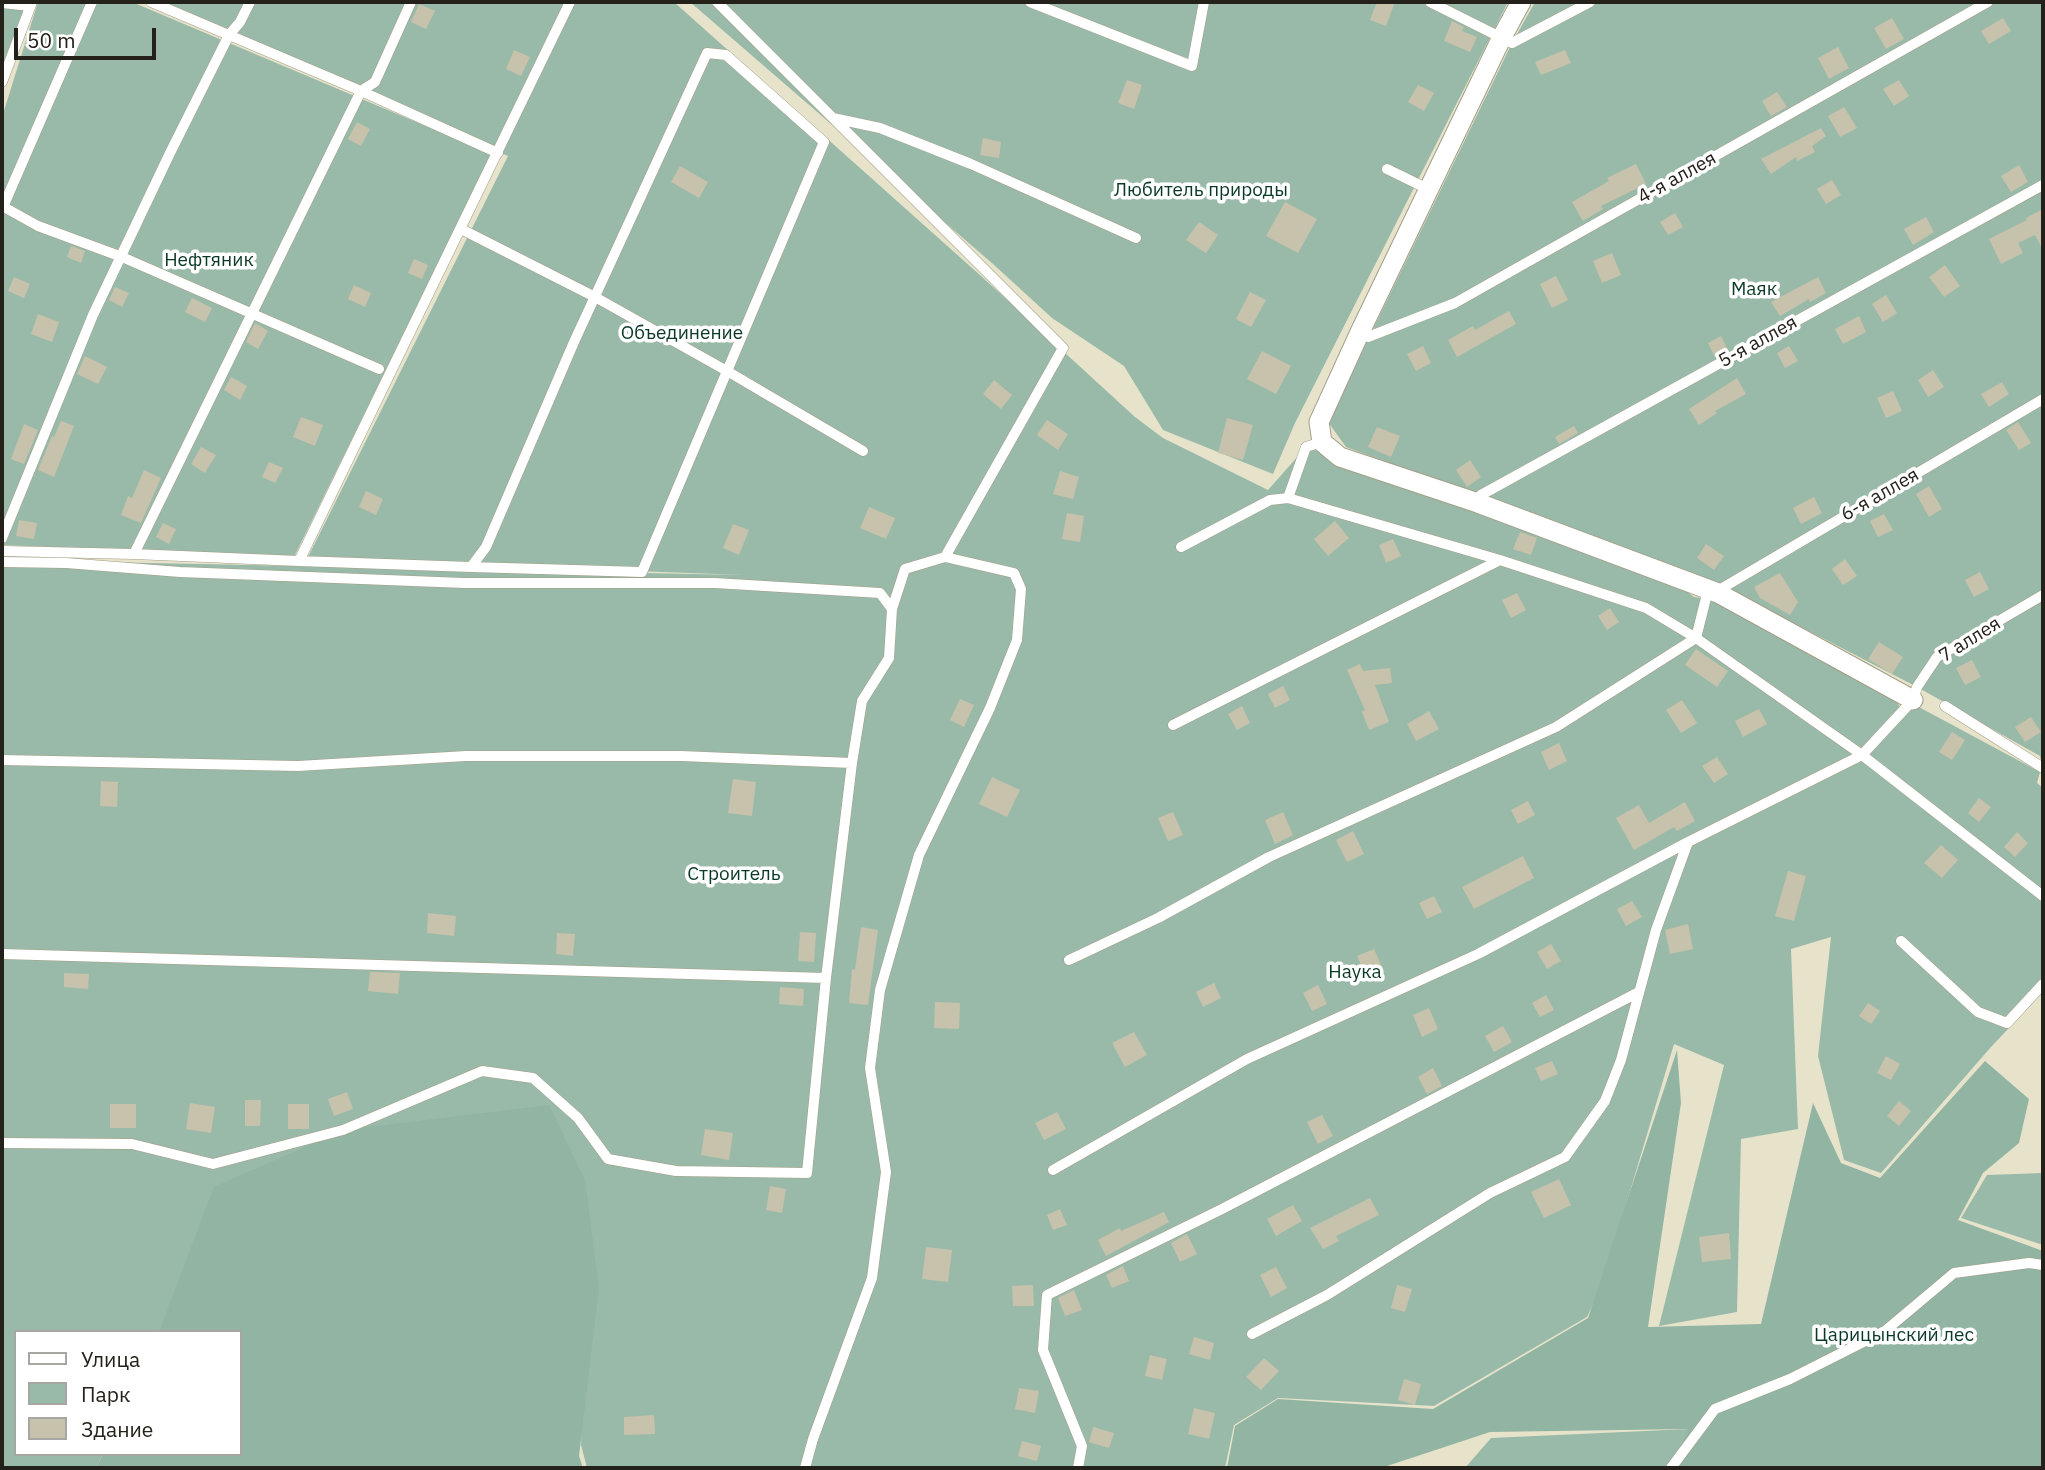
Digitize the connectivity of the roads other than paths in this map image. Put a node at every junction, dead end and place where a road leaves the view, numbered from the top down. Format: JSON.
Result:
{"nodes":[{"id":1,"x":92,"y":2,"type":"edge"},
{"id":2,"x":151,"y":2,"type":"edge"},
{"id":3,"x":250,"y":2,"type":"edge"},
{"id":4,"x":411,"y":2,"type":"edge"},
{"id":5,"x":570,"y":2,"type":"edge"},
{"id":6,"x":717,"y":2,"type":"edge"},
{"id":7,"x":1030,"y":2,"type":"edge"},
{"id":8,"x":1204,"y":2,"type":"edge"},
{"id":9,"x":1430,"y":2,"type":"edge"},
{"id":10,"x":1521,"y":2,"type":"edge"},
{"id":11,"x":1590,"y":2,"type":"edge"},
{"id":12,"x":1988,"y":2,"type":"edge"},
{"id":13,"x":2,"y":3,"type":"edge"},
{"id":14,"x":31,"y":4,"type":"edge"},
{"id":15,"x":229,"y":36,"type":"junction"},
{"id":16,"x":1502,"y":37,"type":"junction"},
{"id":17,"x":2,"y":82,"type":"edge"},
{"id":18,"x":361,"y":91,"type":"junction"},
{"id":19,"x":833,"y":118,"type":"junction"},
{"id":20,"x":498,"y":153,"type":"junction"},
{"id":21,"x":1387,"y":169,"type":"dead end"},
{"id":22,"x":2043,"y":186,"type":"edge"},
{"id":23,"x":1428,"y":189,"type":"junction"},
{"id":24,"x":3,"y":207,"type":"edge"},
{"id":25,"x":461,"y":229,"type":"junction"},
{"id":26,"x":1136,"y":237,"type":"dead end"},
{"id":27,"x":122,"y":257,"type":"junction"},
{"id":28,"x":595,"y":297,"type":"junction"},
{"id":29,"x":251,"y":314,"type":"junction"},
{"id":30,"x":1360,"y":332,"type":"junction"},
{"id":31,"x":379,"y":369,"type":"dead end"},
{"id":32,"x":727,"y":371,"type":"junction"},
{"id":33,"x":2043,"y":399,"type":"edge"},
{"id":34,"x":1322,"y":443,"type":"junction"},
{"id":35,"x":863,"y":451,"type":"dead end"},
{"id":36,"x":1288,"y":498,"type":"junction"},
{"id":37,"x":1478,"y":503,"type":"junction"},
{"id":38,"x":2,"y":538,"type":"edge"},
{"id":39,"x":1181,"y":547,"type":"dead end"},
{"id":40,"x":2,"y":551,"type":"edge"},
{"id":41,"x":134,"y":554,"type":"junction"},
{"id":42,"x":945,"y":557,"type":"junction"},
{"id":43,"x":1500,"y":560,"type":"junction"},
{"id":44,"x":299,"y":561,"type":"junction"},
{"id":45,"x":2,"y":562,"type":"edge"},
{"id":46,"x":471,"y":567,"type":"junction"},
{"id":47,"x":1712,"y":591,"type":"junction"},
{"id":48,"x":2043,"y":595,"type":"edge"},
{"id":49,"x":892,"y":609,"type":"junction"},
{"id":50,"x":1696,"y":638,"type":"junction"},
{"id":51,"x":1913,"y":700,"type":"junction"},
{"id":52,"x":1945,"y":706,"type":"dead end"},
{"id":53,"x":1173,"y":725,"type":"dead end"},
{"id":54,"x":1862,"y":755,"type":"junction"},
{"id":55,"x":2,"y":760,"type":"edge"},
{"id":56,"x":852,"y":762,"type":"junction"},
{"id":57,"x":2043,"y":768,"type":"edge"},
{"id":58,"x":1688,"y":842,"type":"junction"},
{"id":59,"x":2043,"y":896,"type":"edge"},
{"id":60,"x":1901,"y":941,"type":"dead end"},
{"id":61,"x":2,"y":954,"type":"edge"},
{"id":62,"x":1069,"y":960,"type":"dead end"},
{"id":63,"x":826,"y":978,"type":"junction"},
{"id":64,"x":2043,"y":984,"type":"edge"},
{"id":65,"x":1637,"y":993,"type":"junction"},
{"id":66,"x":2,"y":1143,"type":"edge"},
{"id":67,"x":1053,"y":1170,"type":"dead end"},
{"id":68,"x":2043,"y":1265,"type":"edge"},
{"id":69,"x":1252,"y":1334,"type":"dead end"},
{"id":70,"x":805,"y":1468,"type":"edge"},
{"id":71,"x":1078,"y":1468,"type":"edge"},
{"id":72,"x":1671,"y":1468,"type":"edge"}],
"edges":[{"from":1,"to":24,"type":"lane"},
{"from":2,"to":15,"type":"lane"},
{"from":3,"to":15,"type":"lane"},
{"from":4,"to":18,"type":"lane"},
{"from":5,"to":20,"type":"lane"},
{"from":6,"to":19,"type":"lane"},
{"from":7,"to":8,"type":"lane"},
{"from":9,"to":16,"type":"lane"},
{"from":10,"to":16,"type":"street"},
{"from":11,"to":16,"type":"lane"},
{"from":12,"to":30,"type":"lane","name":"4-я аллея"},
{"from":13,"to":14,"type":"lane"},
{"from":14,"to":17,"type":"lane"},
{"from":15,"to":18,"type":"lane"},
{"from":15,"to":27,"type":"lane"},
{"from":16,"to":23,"type":"street"},
{"from":18,"to":20,"type":"lane"},
{"from":18,"to":29,"type":"lane"},
{"from":19,"to":26,"type":"lane"},
{"from":19,"to":42,"type":"lane"},
{"from":20,"to":25,"type":"lane"},
{"from":21,"to":23,"type":"lane"},
{"from":22,"to":37,"type":"lane","name":"5-я аллея"},
{"from":23,"to":30,"type":"street"},
{"from":24,"to":27,"type":"lane"},
{"from":25,"to":28,"type":"lane"},
{"from":25,"to":44,"type":"lane"},
{"from":27,"to":29,"type":"lane"},
{"from":27,"to":38,"type":"lane"},
{"from":28,"to":32,"type":"lane"},
{"from":28,"to":32,"type":"lane"},
{"from":28,"to":46,"type":"lane"},
{"from":29,"to":31,"type":"lane"},
{"from":29,"to":41,"type":"lane"},
{"from":30,"to":34,"type":"street"},
{"from":32,"to":35,"type":"lane"},
{"from":32,"to":46,"type":"lane"},
{"from":33,"to":47,"type":"lane","name":"6-я аллея"},
{"from":34,"to":36,"type":"lane"},
{"from":34,"to":37,"type":"street"},
{"from":36,"to":39,"type":"lane"},
{"from":36,"to":43,"type":"lane"},
{"from":37,"to":47,"type":"street"},
{"from":40,"to":41,"type":"lane"},
{"from":41,"to":44,"type":"lane"},
{"from":42,"to":49,"type":"lane"},
{"from":42,"to":70,"type":"lane"},
{"from":43,"to":50,"type":"lane"},
{"from":43,"to":53,"type":"lane"},
{"from":44,"to":46,"type":"lane"},
{"from":45,"to":49,"type":"lane"},
{"from":47,"to":50,"type":"lane"},
{"from":47,"to":51,"type":"street"},
{"from":48,"to":51,"type":"lane","name":"7 аллея"},
{"from":49,"to":56,"type":"lane"},
{"from":50,"to":54,"type":"lane"},
{"from":50,"to":62,"type":"lane"},
{"from":51,"to":54,"type":"lane","name":"7 аллея"},
{"from":52,"to":57,"type":"lane"},
{"from":54,"to":58,"type":"lane"},
{"from":54,"to":59,"type":"lane"},
{"from":55,"to":56,"type":"lane"},
{"from":56,"to":63,"type":"lane"},
{"from":58,"to":65,"type":"lane"},
{"from":58,"to":67,"type":"lane"},
{"from":60,"to":64,"type":"lane"},
{"from":61,"to":63,"type":"lane"},
{"from":63,"to":66,"type":"lane"},
{"from":65,"to":69,"type":"lane"},
{"from":65,"to":71,"type":"lane"},
{"from":68,"to":72,"type":"lane"}]}
